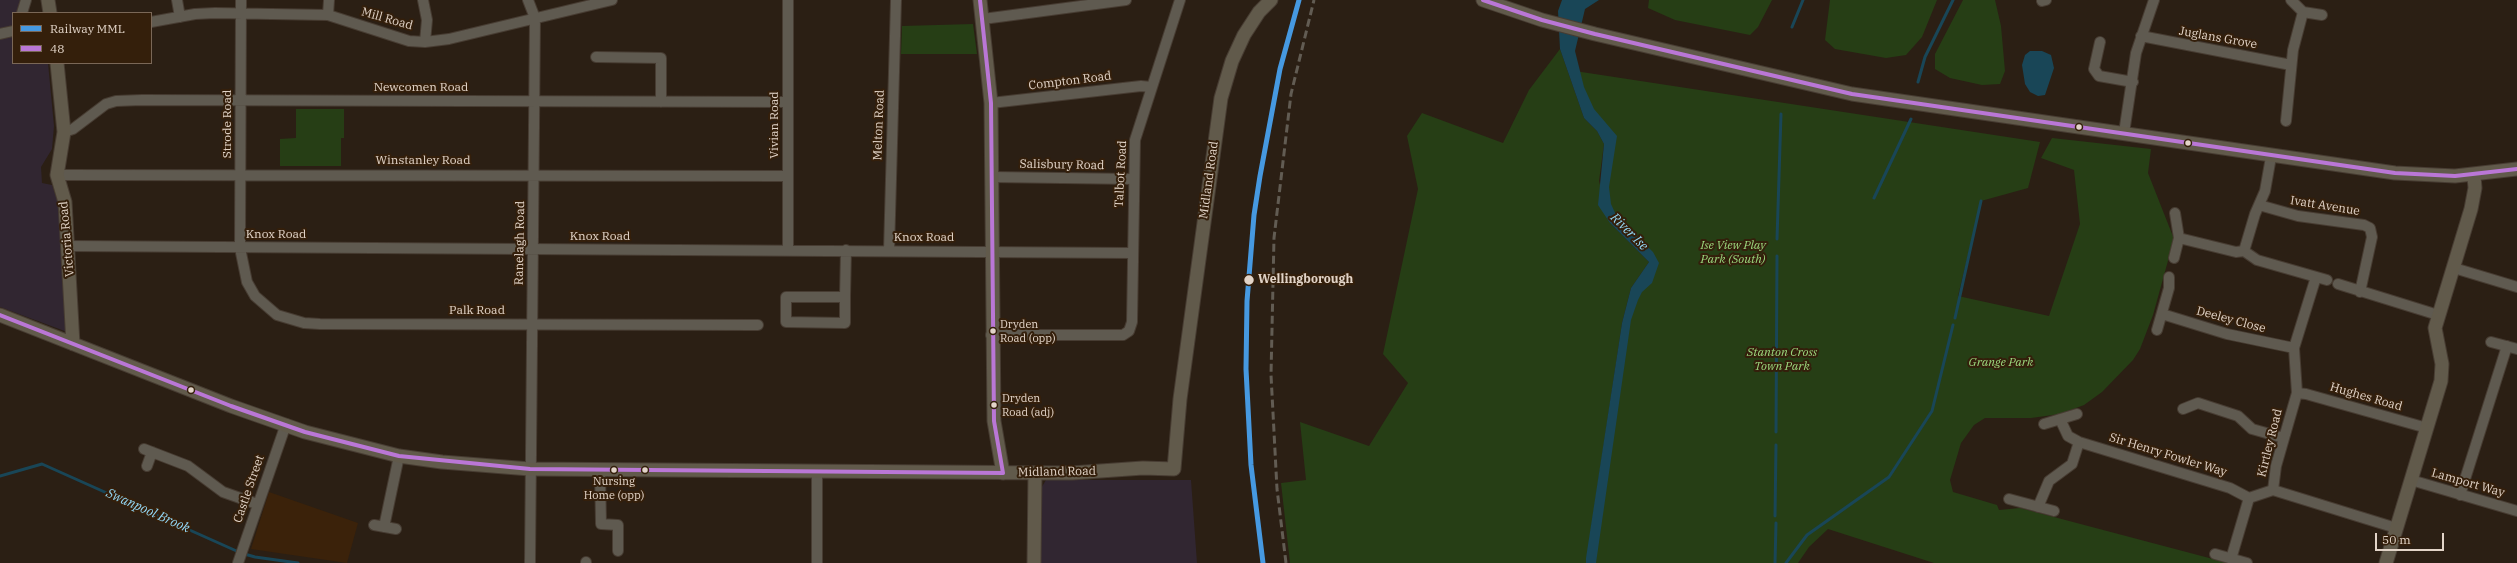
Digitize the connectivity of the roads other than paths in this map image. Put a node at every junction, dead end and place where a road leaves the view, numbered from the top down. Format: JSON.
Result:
{"nodes":[{"id":1,"x":26,"y":0,"type":"edge"},
{"id":2,"x":48,"y":0,"type":"edge"},
{"id":3,"x":177,"y":0,"type":"edge"},
{"id":4,"x":241,"y":0,"type":"edge"},
{"id":5,"x":329,"y":0,"type":"edge"},
{"id":6,"x":423,"y":0,"type":"edge"},
{"id":7,"x":528,"y":0,"type":"edge"},
{"id":8,"x":610,"y":0,"type":"edge"},
{"id":9,"x":788,"y":0,"type":"edge"},
{"id":10,"x":896,"y":0,"type":"edge"},
{"id":11,"x":980,"y":0,"type":"edge"},
{"id":12,"x":1126,"y":0,"type":"edge"},
{"id":13,"x":1180,"y":0,"type":"edge"},
{"id":14,"x":1272,"y":0,"type":"edge"},
{"id":15,"x":1483,"y":0,"type":"edge"},
{"id":16,"x":1496,"y":0,"type":"edge"},
{"id":17,"x":2154,"y":0,"type":"edge"},
{"id":18,"x":2291,"y":0,"type":"edge"},
{"id":19,"x":1507,"y":7,"type":"junction"},
{"id":20,"x":22,"y":12,"type":"edge"},
{"id":21,"x":50,"y":12,"type":"edge"},
{"id":22,"x":241,"y":12,"type":"junction"},
{"id":23,"x":2303,"y":12,"type":"junction"},
{"id":24,"x":328,"y":15,"type":"junction"},
{"id":25,"x":2322,"y":15,"type":"dead end"},
{"id":26,"x":180,"y":17,"type":"junction"},
{"id":27,"x":535,"y":18,"type":"junction"},
{"id":28,"x":983,"y":19,"type":"junction"},
{"id":29,"x":152,"y":22,"type":"edge"},
{"id":30,"x":12,"y":31,"type":"edge"},
{"id":31,"x":0,"y":34,"type":"edge"},
{"id":32,"x":2141,"y":36,"type":"junction"},
{"id":33,"x":425,"y":42,"type":"junction"},
{"id":34,"x":2100,"y":42,"type":"dead end"},
{"id":35,"x":596,"y":57,"type":"dead end"},
{"id":36,"x":57,"y":64,"type":"edge"},
{"id":37,"x":2291,"y":65,"type":"junction"},
{"id":38,"x":2133,"y":82,"type":"junction"},
{"id":39,"x":1151,"y":87,"type":"junction"},
{"id":40,"x":241,"y":100,"type":"junction"},
{"id":41,"x":534,"y":101,"type":"junction"},
{"id":42,"x":661,"y":102,"type":"junction"},
{"id":43,"x":788,"y":102,"type":"junction"},
{"id":44,"x":991,"y":103,"type":"junction"},
{"id":45,"x":2286,"y":120,"type":"dead end"},
{"id":46,"x":64,"y":132,"type":"junction"},
{"id":47,"x":2124,"y":133,"type":"junction"},
{"id":48,"x":2272,"y":157,"type":"junction"},
{"id":49,"x":2517,"y":169,"type":"edge"},
{"id":50,"x":241,"y":174,"type":"junction"},
{"id":51,"x":57,"y":175,"type":"junction"},
{"id":52,"x":533,"y":175,"type":"junction"},
{"id":53,"x":788,"y":176,"type":"junction"},
{"id":54,"x":2474,"y":176,"type":"junction"},
{"id":55,"x":991,"y":177,"type":"junction"},
{"id":56,"x":1133,"y":179,"type":"junction"},
{"id":57,"x":2259,"y":205,"type":"junction"},
{"id":58,"x":2175,"y":213,"type":"dead end"},
{"id":59,"x":2179,"y":238,"type":"junction"},
{"id":60,"x":69,"y":246,"type":"junction"},
{"id":61,"x":240,"y":248,"type":"junction"},
{"id":62,"x":532,"y":249,"type":"junction"},
{"id":63,"x":788,"y":250,"type":"junction"},
{"id":64,"x":846,"y":250,"type":"junction"},
{"id":65,"x":889,"y":251,"type":"junction"},
{"id":66,"x":991,"y":251,"type":"junction"},
{"id":67,"x":2244,"y":251,"type":"junction"},
{"id":68,"x":1132,"y":253,"type":"junction"},
{"id":69,"x":2174,"y":258,"type":"dead end"},
{"id":70,"x":2454,"y":268,"type":"junction"},
{"id":71,"x":2169,"y":277,"type":"dead end"},
{"id":72,"x":2316,"y":277,"type":"junction"},
{"id":73,"x":2327,"y":280,"type":"dead end"},
{"id":74,"x":2338,"y":284,"type":"dead end"},
{"id":75,"x":2517,"y":287,"type":"edge"},
{"id":76,"x":2360,"y":292,"type":"junction"},
{"id":77,"x":845,"y":297,"type":"junction"},
{"id":78,"x":2162,"y":314,"type":"junction"},
{"id":79,"x":0,"y":315,"type":"edge"},
{"id":80,"x":2438,"y":315,"type":"junction"},
{"id":81,"x":532,"y":324,"type":"junction"},
{"id":82,"x":758,"y":325,"type":"dead end"},
{"id":83,"x":2157,"y":330,"type":"dead end"},
{"id":84,"x":992,"y":335,"type":"junction"},
{"id":85,"x":2491,"y":342,"type":"dead end"},
{"id":86,"x":73,"y":344,"type":"junction"},
{"id":87,"x":2294,"y":348,"type":"junction"},
{"id":88,"x":2512,"y":348,"type":"edge"},
{"id":89,"x":2297,"y":393,"type":"junction"},
{"id":90,"x":2183,"y":409,"type":"dead end"},
{"id":91,"x":2077,"y":414,"type":"dead end"},
{"id":92,"x":2060,"y":419,"type":"junction"},
{"id":93,"x":286,"y":424,"type":"junction"},
{"id":94,"x":2044,"y":424,"type":"dead end"},
{"id":95,"x":2427,"y":428,"type":"junction"},
{"id":96,"x":2284,"y":438,"type":"junction"},
{"id":97,"x":2079,"y":442,"type":"junction"},
{"id":98,"x":399,"y":456,"type":"junction"},
{"id":99,"x":147,"y":466,"type":"dead end"},
{"id":100,"x":530,"y":469,"type":"junction"},
{"id":101,"x":600,"y":470,"type":"junction"},
{"id":102,"x":817,"y":471,"type":"junction"},
{"id":103,"x":1003,"y":472,"type":"junction"},
{"id":104,"x":1036,"y":473,"type":"junction"},
{"id":105,"x":2411,"y":480,"type":"junction"},
{"id":106,"x":2273,"y":490,"type":"junction"},
{"id":107,"x":2460,"y":495,"type":"junction"},
{"id":108,"x":2249,"y":498,"type":"junction"},
{"id":109,"x":2009,"y":499,"type":"dead end"},
{"id":110,"x":257,"y":504,"type":"junction"},
{"id":111,"x":2038,"y":506,"type":"junction"},
{"id":112,"x":2054,"y":511,"type":"dead end"},
{"id":113,"x":2517,"y":511,"type":"edge"},
{"id":114,"x":374,"y":525,"type":"dead end"},
{"id":115,"x":384,"y":527,"type":"junction"},
{"id":116,"x":2396,"y":528,"type":"junction"},
{"id":117,"x":396,"y":529,"type":"dead end"},
{"id":118,"x":618,"y":551,"type":"dead end"},
{"id":119,"x":2215,"y":554,"type":"dead end"},
{"id":120,"x":2232,"y":559,"type":"junction"},
{"id":121,"x":238,"y":563,"type":"edge"},
{"id":122,"x":530,"y":563,"type":"edge"},
{"id":123,"x":817,"y":563,"type":"edge"},
{"id":124,"x":1034,"y":563,"type":"edge"},
{"id":125,"x":2247,"y":563,"type":"edge"},
{"id":126,"x":2386,"y":563,"type":"edge"}],
"edges":[{"from":1,"to":20,"type":"street"},
{"from":2,"to":21,"type":"main road"},
{"from":3,"to":26,"type":"street"},
{"from":4,"to":22,"type":"street","name":"Strode Road"},
{"from":5,"to":24,"type":"street"},
{"from":6,"to":33,"type":"street"},
{"from":7,"to":27,"type":"street"},
{"from":8,"to":27,"type":"street","name":"Mill Road"},
{"from":9,"to":43,"type":"street","name":"Vivian Road"},
{"from":10,"to":65,"type":"street","name":"Melton Road"},
{"from":11,"to":28,"type":"main road"},
{"from":12,"to":28,"type":"street"},
{"from":13,"to":39,"type":"street","name":"Talbot Road"},
{"from":14,"to":104,"type":"main road","name":"Midland Road"},
{"from":15,"to":19,"type":"main road"},
{"from":16,"to":19,"type":"main road"},
{"from":17,"to":32,"type":"street"},
{"from":18,"to":23,"type":"street"},
{"from":19,"to":47,"type":"main road"},
{"from":22,"to":24,"type":"street","name":"Mill Road"},
{"from":22,"to":26,"type":"street","name":"Mill Road"},
{"from":22,"to":40,"type":"street","name":"Strode Road"},
{"from":23,"to":25,"type":"street"},
{"from":23,"to":37,"type":"street"},
{"from":24,"to":33,"type":"street","name":"Mill Road"},
{"from":26,"to":29,"type":"street","name":"Mill Road"},
{"from":27,"to":33,"type":"street","name":"Mill Road"},
{"from":27,"to":41,"type":"street","name":"Ranelagh Road"},
{"from":28,"to":44,"type":"main road"},
{"from":30,"to":31,"type":"street"},
{"from":32,"to":37,"type":"street","name":"Juglans Grove"},
{"from":32,"to":38,"type":"street"},
{"from":34,"to":38,"type":"street"},
{"from":35,"to":42,"type":"street"},
{"from":36,"to":46,"type":"main road","name":"Victoria Road"},
{"from":37,"to":45,"type":"street"},
{"from":38,"to":47,"type":"street"},
{"from":39,"to":44,"type":"street","name":"Compton Road"},
{"from":39,"to":56,"type":"street","name":"Talbot Road"},
{"from":40,"to":41,"type":"street","name":"Newcomen Road"},
{"from":40,"to":46,"type":"street","name":"Newcomen Road"},
{"from":40,"to":50,"type":"street","name":"Strode Road"},
{"from":41,"to":42,"type":"street","name":"Newcomen Road"},
{"from":41,"to":52,"type":"street","name":"Ranelagh Road"},
{"from":42,"to":43,"type":"street","name":"Newcomen Road"},
{"from":43,"to":53,"type":"street","name":"Vivian Road"},
{"from":44,"to":55,"type":"main road"},
{"from":46,"to":51,"type":"main road","name":"Victoria Road"},
{"from":47,"to":48,"type":"main road"},
{"from":48,"to":54,"type":"main road"},
{"from":48,"to":57,"type":"street"},
{"from":49,"to":54,"type":"main road"},
{"from":50,"to":51,"type":"street","name":"Winstanley Road"},
{"from":50,"to":52,"type":"street","name":"Winstanley Road"},
{"from":50,"to":61,"type":"street","name":"Strode Road"},
{"from":51,"to":60,"type":"main road","name":"Victoria Road"},
{"from":52,"to":53,"type":"street","name":"Winstanley Road"},
{"from":52,"to":62,"type":"street","name":"Ranelagh Road"},
{"from":53,"to":63,"type":"street","name":"Vivian Road"},
{"from":54,"to":70,"type":"main road"},
{"from":55,"to":56,"type":"street","name":"Salisbury Road"},
{"from":55,"to":66,"type":"main road"},
{"from":56,"to":68,"type":"street","name":"Talbot Road"},
{"from":57,"to":67,"type":"street"},
{"from":57,"to":76,"type":"street","name":"Ivatt Avenue"},
{"from":58,"to":59,"type":"street"},
{"from":59,"to":67,"type":"street"},
{"from":59,"to":69,"type":"street"},
{"from":60,"to":61,"type":"street","name":"Knox Road"},
{"from":60,"to":86,"type":"main road","name":"Victoria Road"},
{"from":61,"to":62,"type":"street","name":"Knox Road"},
{"from":61,"to":81,"type":"street","name":"Palk Road"},
{"from":62,"to":63,"type":"street","name":"Knox Road"},
{"from":62,"to":81,"type":"street","name":"Ranelagh Road"},
{"from":63,"to":64,"type":"street","name":"Knox Road"},
{"from":64,"to":65,"type":"street","name":"Knox Road"},
{"from":64,"to":77,"type":"street"},
{"from":65,"to":66,"type":"street","name":"Knox Road"},
{"from":66,"to":68,"type":"street","name":"Knox Road"},
{"from":66,"to":84,"type":"main road"},
{"from":67,"to":72,"type":"street"},
{"from":68,"to":84,"type":"street","name":"Talbot Road"},
{"from":70,"to":75,"type":"street"},
{"from":70,"to":80,"type":"main road"},
{"from":71,"to":78,"type":"street"},
{"from":72,"to":73,"type":"street"},
{"from":72,"to":87,"type":"street","name":"Kirtley Road"},
{"from":74,"to":76,"type":"street"},
{"from":76,"to":80,"type":"street"},
{"from":77,"to":77,"type":"street"},
{"from":78,"to":83,"type":"street"},
{"from":78,"to":87,"type":"street","name":"Deeley Close"},
{"from":79,"to":86,"type":"main road","name":"Midland Road"},
{"from":80,"to":95,"type":"main road"},
{"from":81,"to":82,"type":"street","name":"Palk Road"},
{"from":81,"to":100,"type":"street","name":"Ranelagh Road"},
{"from":84,"to":103,"type":"main road"},
{"from":85,"to":88,"type":"street"},
{"from":86,"to":93,"type":"main road","name":"Midland Road"},
{"from":87,"to":89,"type":"street","name":"Kirtley Road"},
{"from":88,"to":107,"type":"street"},
{"from":89,"to":95,"type":"street","name":"Hughes Road"},
{"from":89,"to":96,"type":"street","name":"Kirtley Road"},
{"from":90,"to":96,"type":"street"},
{"from":91,"to":92,"type":"street"},
{"from":92,"to":94,"type":"street"},
{"from":92,"to":97,"type":"street","name":"Sir Henry Fowler Way"},
{"from":93,"to":98,"type":"main road","name":"Midland Road"},
{"from":93,"to":110,"type":"street","name":"Castle Street"},
{"from":95,"to":105,"type":"main road"},
{"from":96,"to":106,"type":"street","name":"Kirtley Road"},
{"from":97,"to":108,"type":"street","name":"Sir Henry Fowler Way"},
{"from":97,"to":111,"type":"street"},
{"from":98,"to":100,"type":"main road","name":"Midland Road"},
{"from":98,"to":115,"type":"street"},
{"from":99,"to":110,"type":"street"},
{"from":100,"to":101,"type":"main road","name":"Midland Road"},
{"from":100,"to":122,"type":"street","name":"Ranelagh Road"},
{"from":101,"to":102,"type":"main road","name":"Midland Road"},
{"from":101,"to":118,"type":"street"},
{"from":102,"to":103,"type":"main road","name":"Midland Road"},
{"from":102,"to":123,"type":"street"},
{"from":103,"to":104,"type":"main road","name":"Midland Road"},
{"from":104,"to":124,"type":"main road"},
{"from":105,"to":107,"type":"street","name":"Lamport Way"},
{"from":105,"to":116,"type":"main road"},
{"from":106,"to":108,"type":"street"},
{"from":106,"to":116,"type":"street","name":"Kirtley Road"},
{"from":107,"to":113,"type":"street","name":"Lamport Way"},
{"from":108,"to":120,"type":"street"},
{"from":109,"to":111,"type":"street"},
{"from":110,"to":121,"type":"street","name":"Castle Street"},
{"from":111,"to":112,"type":"street"},
{"from":114,"to":115,"type":"street"},
{"from":115,"to":117,"type":"street"},
{"from":116,"to":126,"type":"main road"},
{"from":119,"to":120,"type":"street"},
{"from":120,"to":125,"type":"street"}]}
